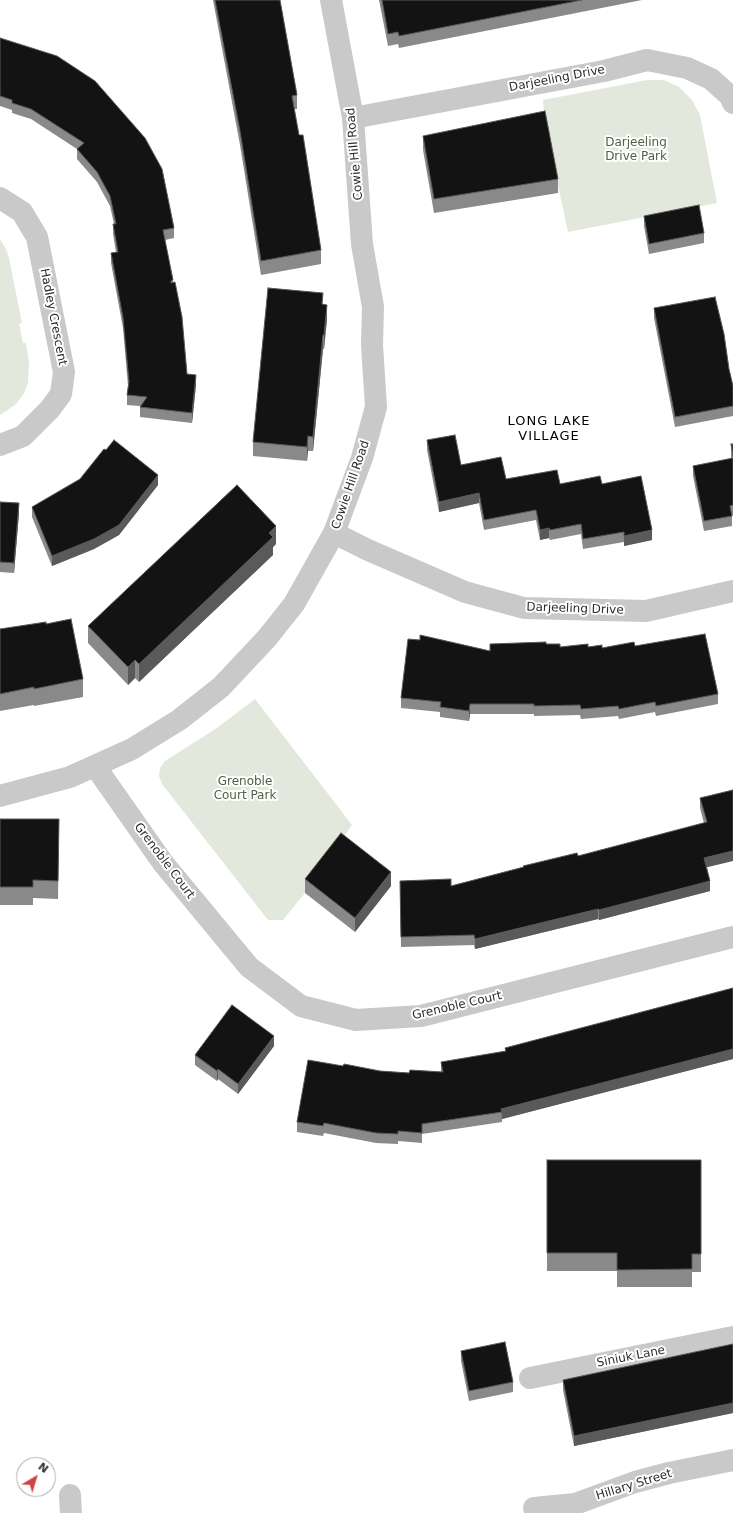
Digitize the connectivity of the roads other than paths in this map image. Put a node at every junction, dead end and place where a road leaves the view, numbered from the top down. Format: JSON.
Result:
{"nodes":[{"id":1,"x":331,"y":0,"type":"edge"},
{"id":2,"x":733,"y":103,"type":"edge"},
{"id":3,"x":360,"y":117,"type":"junction"},
{"id":4,"x":0,"y":198,"type":"edge"},
{"id":5,"x":0,"y":445,"type":"edge"},
{"id":6,"x":334,"y":533,"type":"junction"},
{"id":7,"x":733,"y":591,"type":"edge"},
{"id":8,"x":95,"y":766,"type":"junction"},
{"id":9,"x":0,"y":796,"type":"edge"},
{"id":10,"x":733,"y":937,"type":"edge"},
{"id":11,"x":733,"y":1336,"type":"edge"},
{"id":12,"x":530,"y":1378,"type":"dead end"},
{"id":13,"x":733,"y":1460,"type":"edge"},
{"id":14,"x":534,"y":1508,"type":"dead end"}],
"edges":[{"from":1,"to":3,"type":"street","name":"Cowie Hill Road"},
{"from":2,"to":3,"type":"street","name":"Darjeeling Drive"},
{"from":3,"to":6,"type":"street","name":"Cowie Hill Road"},
{"from":4,"to":5,"type":"street","name":"Hadley Crescent"},
{"from":6,"to":7,"type":"street","name":"Darjeeling Drive"},
{"from":6,"to":8,"type":"street","name":"Cowie Hill Road"},
{"from":8,"to":9,"type":"street","name":"Cowie Hill Road"},
{"from":8,"to":10,"type":"street","name":"Grenoble Court"},
{"from":11,"to":12,"type":"street","name":"Siniuk Lane"},
{"from":13,"to":14,"type":"street","name":"Hillary Street"}]}
